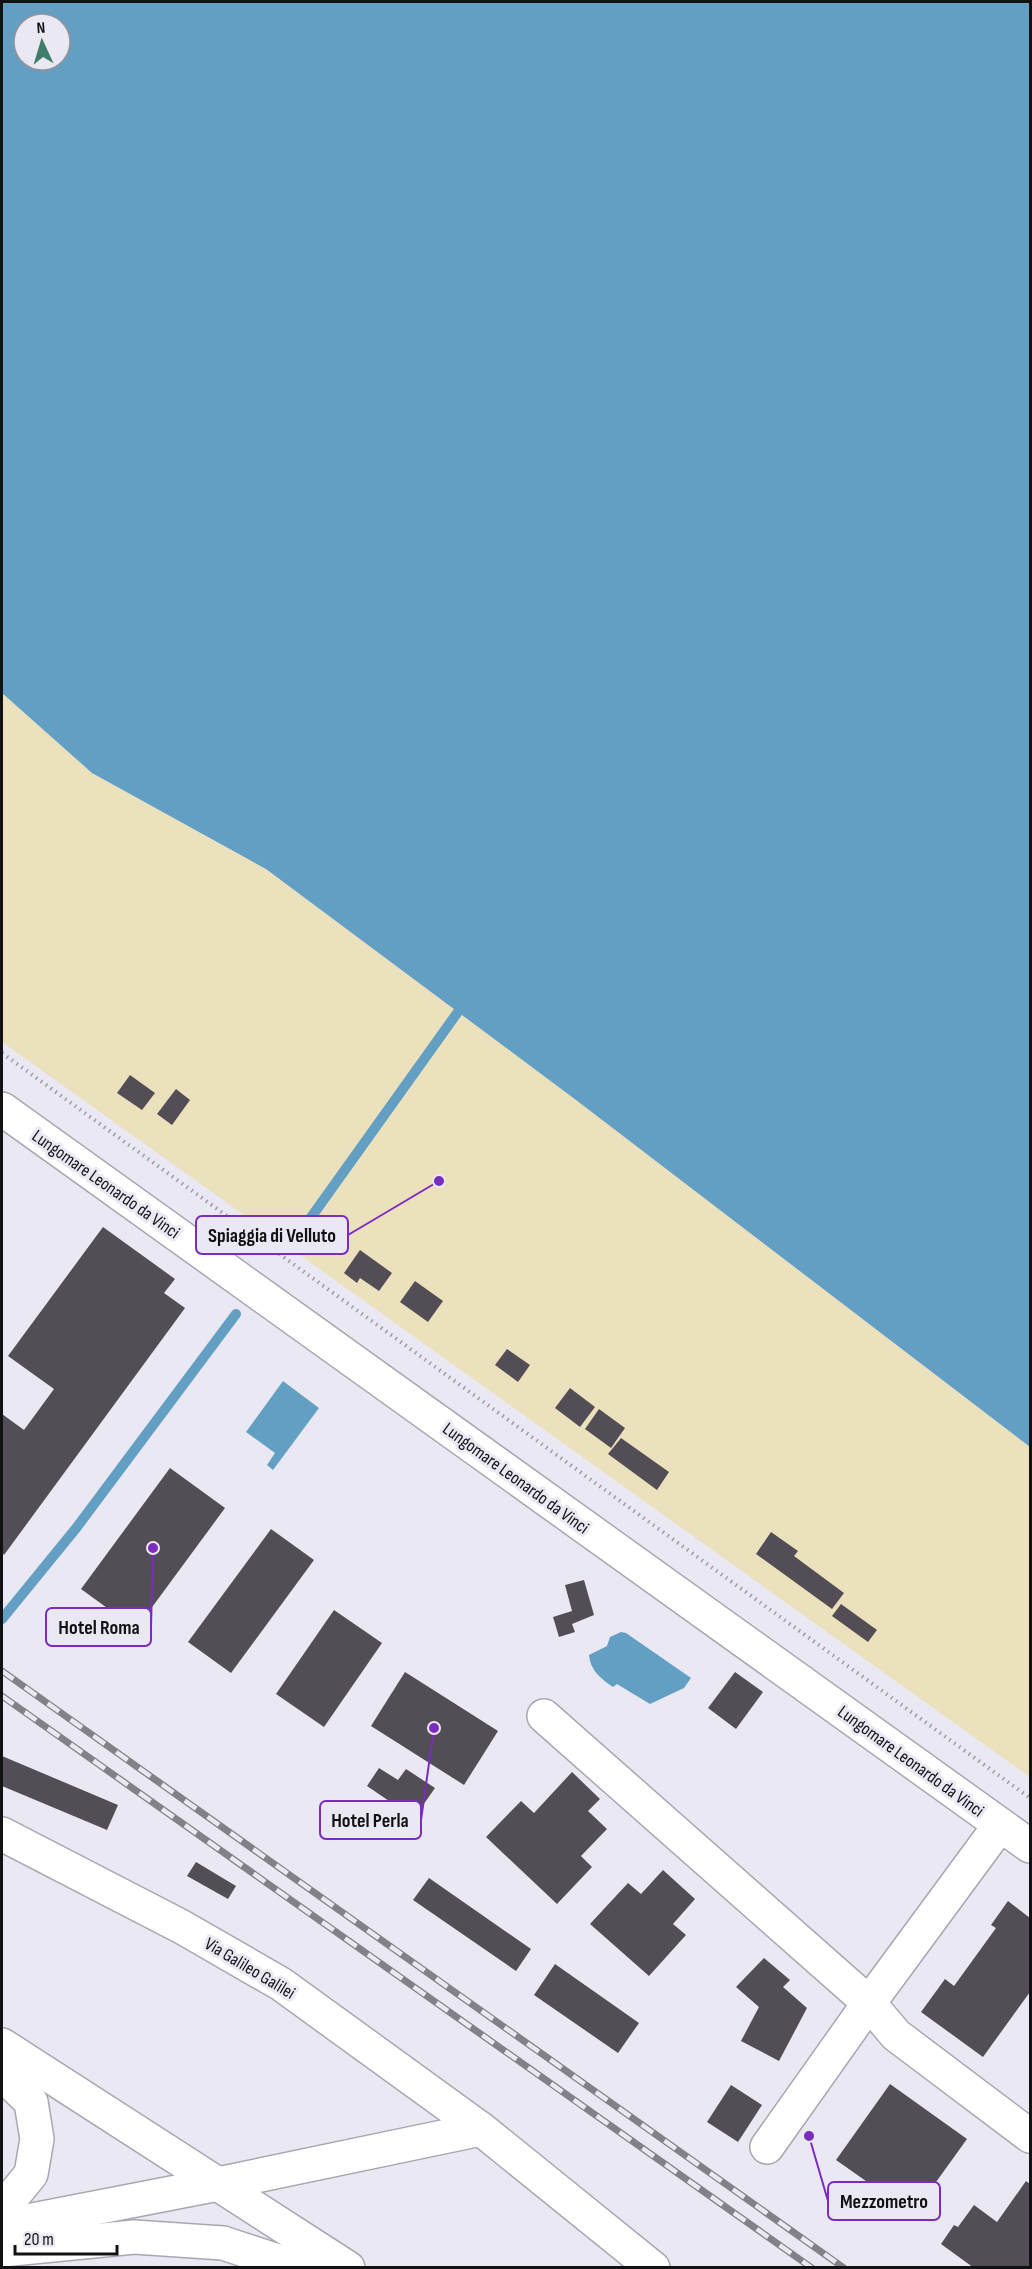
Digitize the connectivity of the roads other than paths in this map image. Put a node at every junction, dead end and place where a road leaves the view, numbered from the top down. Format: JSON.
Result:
{"nodes":[{"id":1,"x":2,"y":1109,"type":"edge"},
{"id":2,"x":544,"y":1716,"type":"dead end"},
{"id":3,"x":1000,"y":1825,"type":"junction"},
{"id":4,"x":2,"y":1833,"type":"edge"},
{"id":5,"x":1030,"y":1846,"type":"edge"},
{"id":6,"x":869,"y":2003,"type":"junction"},
{"id":7,"x":2,"y":2045,"type":"edge"},
{"id":8,"x":2,"y":2074,"type":"edge"},
{"id":9,"x":480,"y":2129,"type":"junction"},
{"id":10,"x":1030,"y":2136,"type":"edge"},
{"id":11,"x":767,"y":2147,"type":"dead end"},
{"id":12,"x":218,"y":2184,"type":"junction"},
{"id":13,"x":2,"y":2205,"type":"edge"},
{"id":14,"x":2,"y":2226,"type":"edge"},
{"id":15,"x":2,"y":2250,"type":"edge"},
{"id":16,"x":299,"y":2268,"type":"edge"},
{"id":17,"x":348,"y":2268,"type":"edge"},
{"id":18,"x":653,"y":2268,"type":"edge"}],
"edges":[{"from":1,"to":3,"type":"street","name":"Lungomare Leonardo da Vinci"},
{"from":2,"to":6,"type":"street"},
{"from":3,"to":5,"type":"street","name":"Lungomare Leonardo da Vinci"},
{"from":3,"to":6,"type":"street"},
{"from":4,"to":9,"type":"street","name":"Via Galileo Galilei"},
{"from":6,"to":10,"type":"street"},
{"from":6,"to":11,"type":"street"},
{"from":7,"to":12,"type":"street"},
{"from":8,"to":13,"type":"street"},
{"from":9,"to":12,"type":"street"},
{"from":9,"to":18,"type":"street","name":"Via Galileo Galilei"},
{"from":12,"to":14,"type":"street"},
{"from":12,"to":17,"type":"street"},
{"from":15,"to":16,"type":"street"}]}
